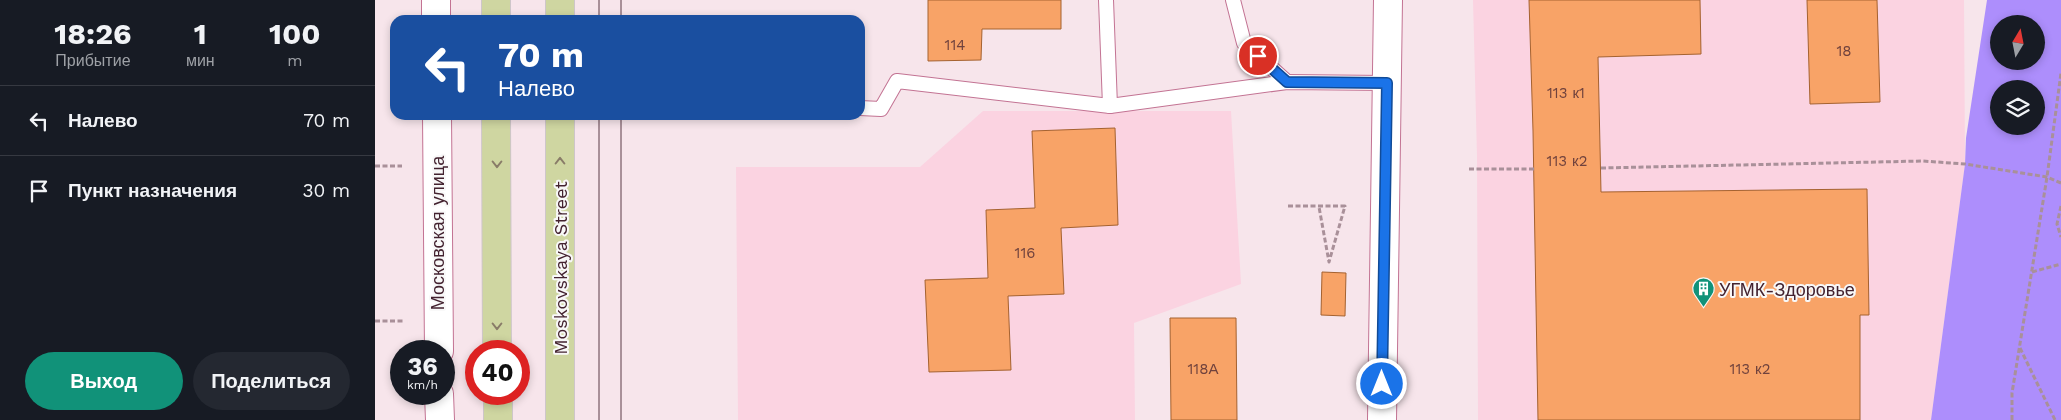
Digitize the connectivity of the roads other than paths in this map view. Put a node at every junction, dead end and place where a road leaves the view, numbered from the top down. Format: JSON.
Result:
{"nodes":[{"id":1,"x":436,"y":0,"type":"edge"},
{"id":2,"x":496,"y":0,"type":"edge"},
{"id":3,"x":561,"y":0,"type":"edge"},
{"id":4,"x":1106,"y":0,"type":"edge"},
{"id":5,"x":1233,"y":0,"type":"edge"},
{"id":6,"x":1388,"y":0,"type":"edge"},
{"id":7,"x":436,"y":15,"type":"edge"},
{"id":8,"x":496,"y":15,"type":"edge"},
{"id":9,"x":560,"y":15,"type":"edge"},
{"id":10,"x":1287,"y":82,"type":"junction"},
{"id":11,"x":1387,"y":83,"type":"junction"},
{"id":12,"x":1110,"y":106,"type":"junction"},
{"id":13,"x":865,"y":108,"type":"edge"},
{"id":14,"x":437,"y":120,"type":"edge"},
{"id":15,"x":497,"y":120,"type":"edge"},
{"id":16,"x":560,"y":120,"type":"edge"},
{"id":17,"x":439,"y":340,"type":"edge"},
{"id":18,"x":497,"y":340,"type":"edge"},
{"id":19,"x":439,"y":405,"type":"edge"},
{"id":20,"x":498,"y":405,"type":"edge"},
{"id":21,"x":440,"y":420,"type":"edge"},
{"id":22,"x":498,"y":420,"type":"edge"},
{"id":23,"x":560,"y":420,"type":"edge"},
{"id":24,"x":1382,"y":420,"type":"edge"}],
"edges":[{"from":1,"to":7,"type":"street"},
{"from":2,"to":8,"type":"main road"},
{"from":3,"to":9,"type":"main road"},
{"from":4,"to":12,"type":"lane"},
{"from":5,"to":10,"type":"lane"},
{"from":6,"to":11,"type":"street"},
{"from":10,"to":11,"type":"lane"},
{"from":10,"to":12,"type":"lane"},
{"from":11,"to":24,"type":"street"},
{"from":12,"to":13,"type":"lane"},
{"from":14,"to":17,"type":"street","name":"Московская улица"},
{"from":15,"to":18,"type":"main road","one_way":true},
{"from":23,"to":16,"type":"main road","name":"Moskovskaya Street","one_way":true},
{"from":19,"to":21,"type":"street"},
{"from":20,"to":22,"type":"main road"}]}
